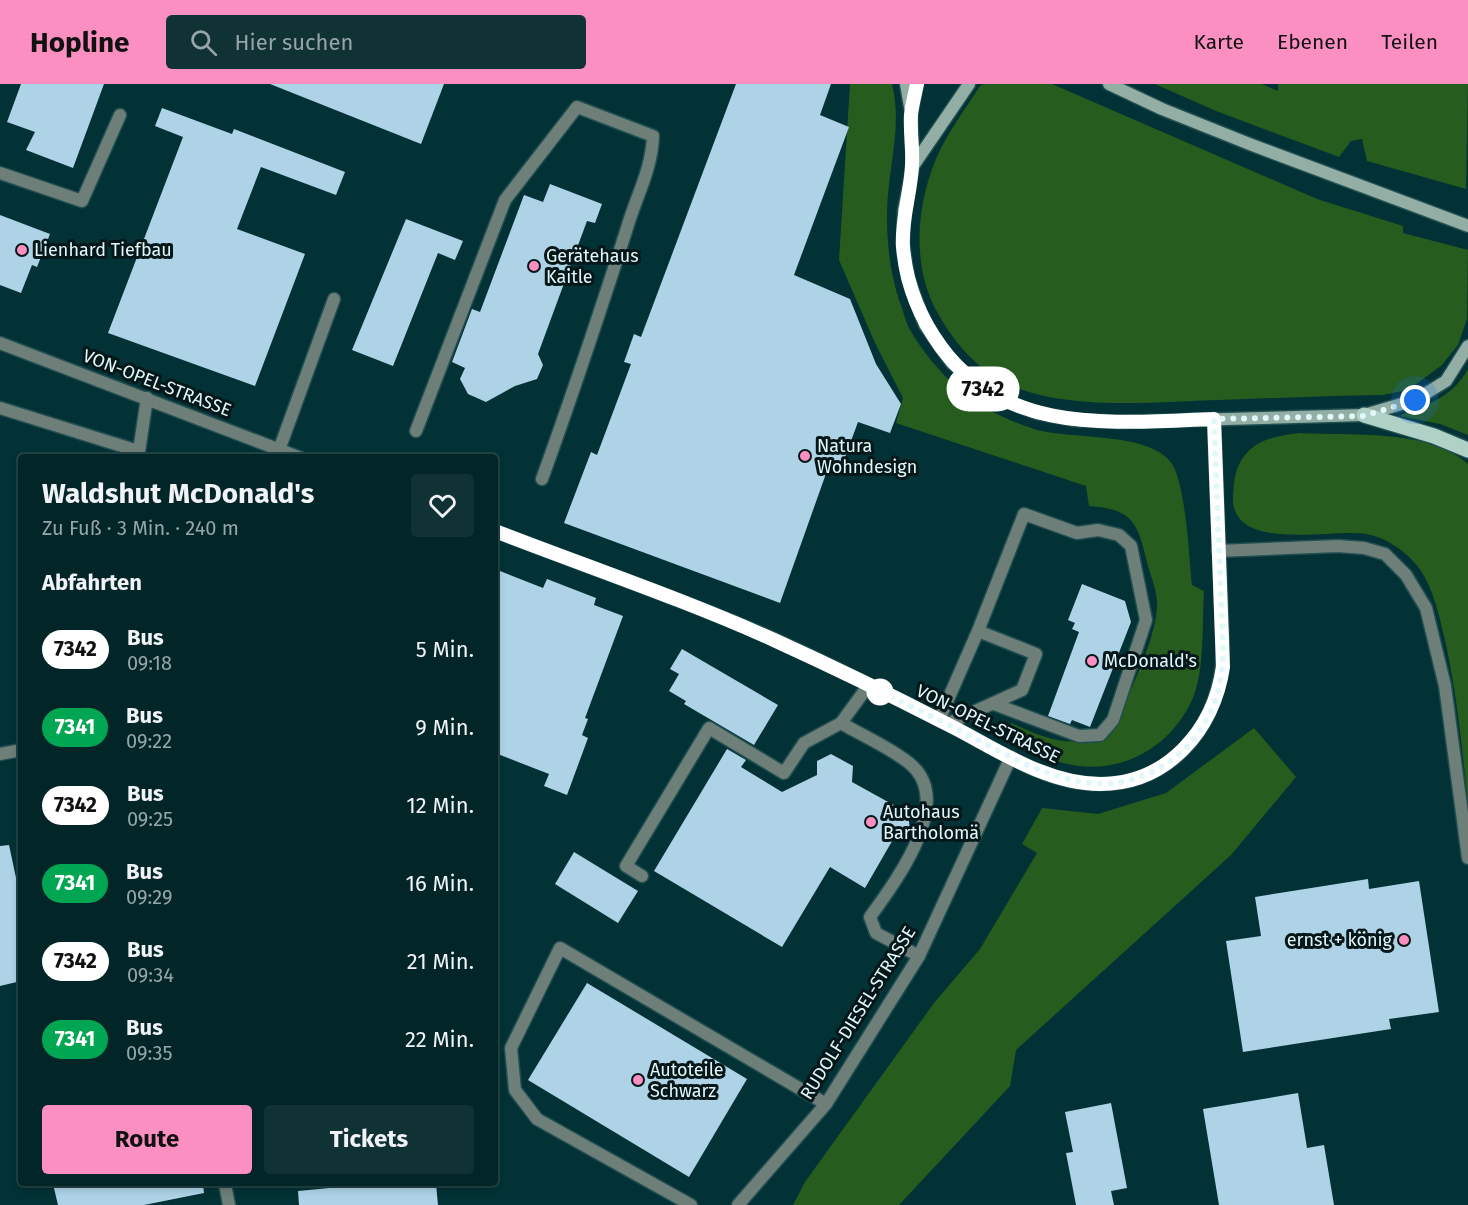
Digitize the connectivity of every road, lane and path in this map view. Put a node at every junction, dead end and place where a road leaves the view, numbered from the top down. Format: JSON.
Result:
{"nodes":[{"id":1,"x":906,"y":84,"type":"edge"},
{"id":2,"x":917,"y":84,"type":"edge"},
{"id":3,"x":969,"y":84,"type":"edge"},
{"id":4,"x":1109,"y":84,"type":"edge"},
{"id":5,"x":911,"y":114,"type":"junction"},
{"id":6,"x":120,"y":115,"type":"dead end"},
{"id":7,"x":912,"y":166,"type":"junction"},
{"id":8,"x":0,"y":173,"type":"edge"},
{"id":9,"x":1468,"y":226,"type":"edge"},
{"id":10,"x":334,"y":299,"type":"dead end"},
{"id":11,"x":0,"y":343,"type":"edge"},
{"id":12,"x":1468,"y":346,"type":"edge"},
{"id":13,"x":147,"y":398,"type":"junction"},
{"id":14,"x":0,"y":408,"type":"edge"},
{"id":15,"x":1364,"y":416,"type":"junction"},
{"id":16,"x":1214,"y":419,"type":"junction"},
{"id":17,"x":416,"y":431,"type":"dead end"},
{"id":18,"x":279,"y":450,"type":"junction"},
{"id":19,"x":1468,"y":450,"type":"edge"},
{"id":20,"x":138,"y":454,"type":"edge"},
{"id":21,"x":290,"y":454,"type":"edge"},
{"id":22,"x":542,"y":479,"type":"dead end"},
{"id":23,"x":498,"y":532,"type":"edge"},
{"id":24,"x":1218,"y":551,"type":"junction"},
{"id":25,"x":978,"y":631,"type":"junction"},
{"id":26,"x":868,"y":686,"type":"junction"},
{"id":27,"x":994,"y":704,"type":"junction"},
{"id":28,"x":943,"y":722,"type":"junction"},
{"id":29,"x":841,"y":723,"type":"junction"},
{"id":30,"x":18,"y":751,"type":"edge"},
{"id":31,"x":0,"y":754,"type":"edge"},
{"id":32,"x":1011,"y":757,"type":"junction"},
{"id":33,"x":1468,"y":858,"type":"edge"},
{"id":34,"x":642,"y":876,"type":"dead end"},
{"id":35,"x":919,"y":956,"type":"junction"},
{"id":36,"x":826,"y":1104,"type":"junction"},
{"id":37,"x":225,"y":1186,"type":"edge"},
{"id":38,"x":230,"y":1205,"type":"edge"},
{"id":39,"x":691,"y":1205,"type":"edge"},
{"id":40,"x":738,"y":1205,"type":"edge"}],
"edges":[{"from":1,"to":5,"type":"main road"},
{"from":2,"to":5,"type":"main road"},
{"from":3,"to":7,"type":"main road"},
{"from":4,"to":9,"type":"main road"},
{"from":5,"to":7,"type":"main road"},
{"from":6,"to":8,"type":"street"},
{"from":7,"to":16,"type":"main road"},
{"from":10,"to":18,"type":"street"},
{"from":11,"to":13,"type":"street","name":"VON-OPEL-STRASSE"},
{"from":12,"to":15,"type":"main road"},
{"from":13,"to":18,"type":"street","name":"VON-OPEL-STRASSE"},
{"from":13,"to":20,"type":"street"},
{"from":14,"to":20,"type":"street"},
{"from":15,"to":16,"type":"main road"},
{"from":15,"to":19,"type":"main road"},
{"from":16,"to":24,"type":"street","name":"VON-OPEL-STRASSE"},
{"from":17,"to":22,"type":"street"},
{"from":18,"to":21,"type":"street","name":"VON-OPEL-STRASSE"},
{"from":23,"to":26,"type":"street","name":"VON-OPEL-STRASSE"},
{"from":24,"to":32,"type":"street","name":"VON-OPEL-STRASSE"},
{"from":24,"to":33,"type":"street"},
{"from":25,"to":27,"type":"street"},
{"from":25,"to":27,"type":"street"},
{"from":25,"to":28,"type":"street"},
{"from":26,"to":28,"type":"street","name":"VON-OPEL-STRASSE"},
{"from":26,"to":29,"type":"street"},
{"from":27,"to":28,"type":"street"},
{"from":28,"to":32,"type":"street","name":"VON-OPEL-STRASSE"},
{"from":29,"to":34,"type":"street"},
{"from":29,"to":35,"type":"street"},
{"from":30,"to":31,"type":"street"},
{"from":32,"to":35,"type":"street","name":"RUDOLF-DIESEL-STRASSE"},
{"from":35,"to":36,"type":"street","name":"RUDOLF-DIESEL-STRASSE"},
{"from":36,"to":39,"type":"street"},
{"from":36,"to":40,"type":"street","name":"RUDOLF-DIESEL-STRASSE"},
{"from":37,"to":38,"type":"street"}]}
